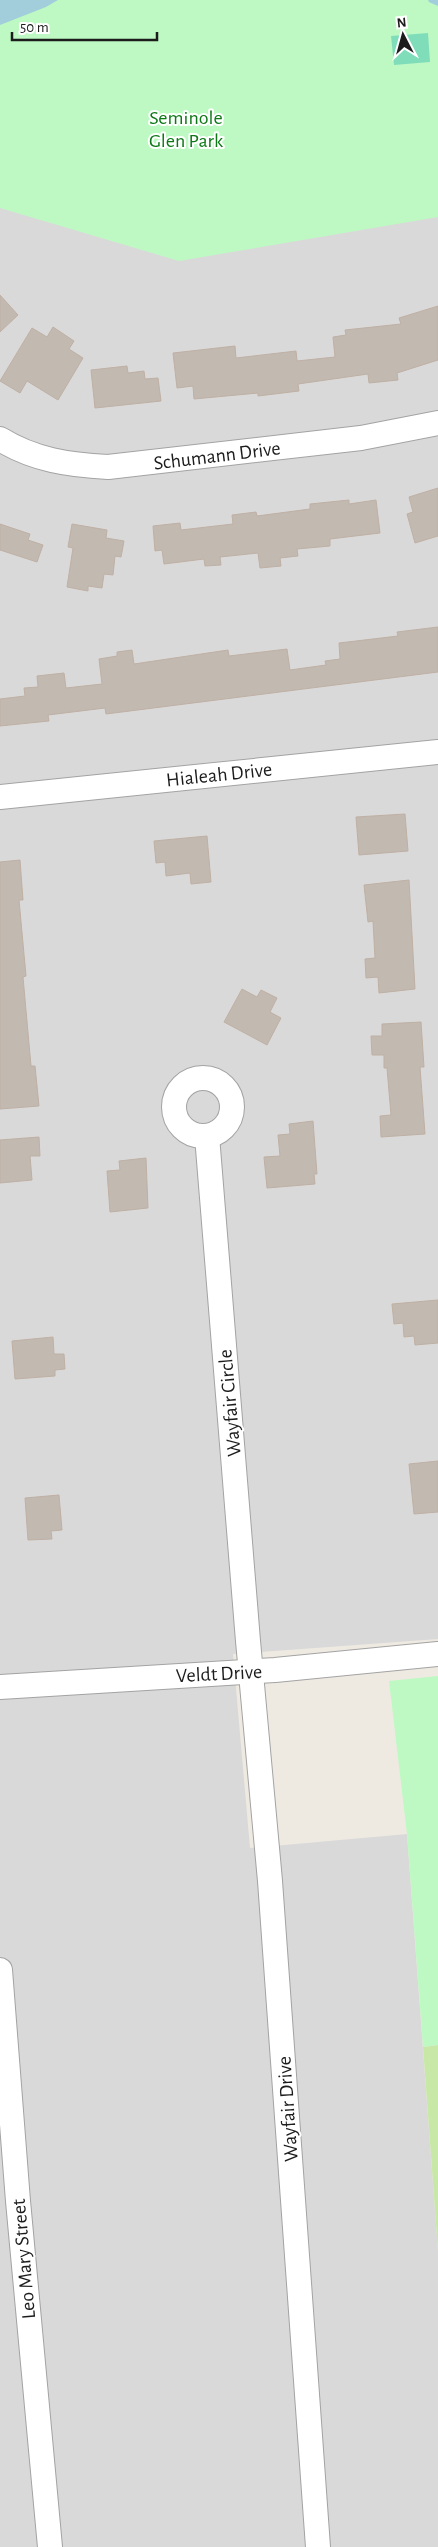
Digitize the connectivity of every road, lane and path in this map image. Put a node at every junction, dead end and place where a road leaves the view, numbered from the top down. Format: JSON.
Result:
{"nodes":[{"id":1,"x":438,"y":423,"type":"edge"},
{"id":2,"x":0,"y":439,"type":"edge"},
{"id":3,"x":438,"y":752,"type":"edge"},
{"id":4,"x":0,"y":797,"type":"edge"},
{"id":5,"x":207,"y":1136,"type":"dead end"},
{"id":6,"x":438,"y":1654,"type":"edge"},
{"id":7,"x":250,"y":1671,"type":"junction"},
{"id":8,"x":0,"y":1686,"type":"edge"},
{"id":9,"x":0,"y":1970,"type":"edge"},
{"id":10,"x":9,"y":2205,"type":"edge"},
{"id":11,"x":50,"y":2547,"type":"edge"},
{"id":12,"x":318,"y":2547,"type":"edge"}],
"edges":[{"from":1,"to":2,"type":"street","name":"Schumann Drive"},
{"from":3,"to":4,"type":"street","name":"Hialeah Drive"},
{"from":5,"to":7,"type":"street","name":"Wayfair Circle"},
{"from":6,"to":7,"type":"street","name":"Veldt Drive"},
{"from":7,"to":8,"type":"street","name":"Veldt Drive"},
{"from":7,"to":12,"type":"street","name":"Wayfair Drive"},
{"from":9,"to":10,"type":"street","name":"Leo Mary Street"},
{"from":10,"to":11,"type":"street","name":"Leo Mary Street"}]}
